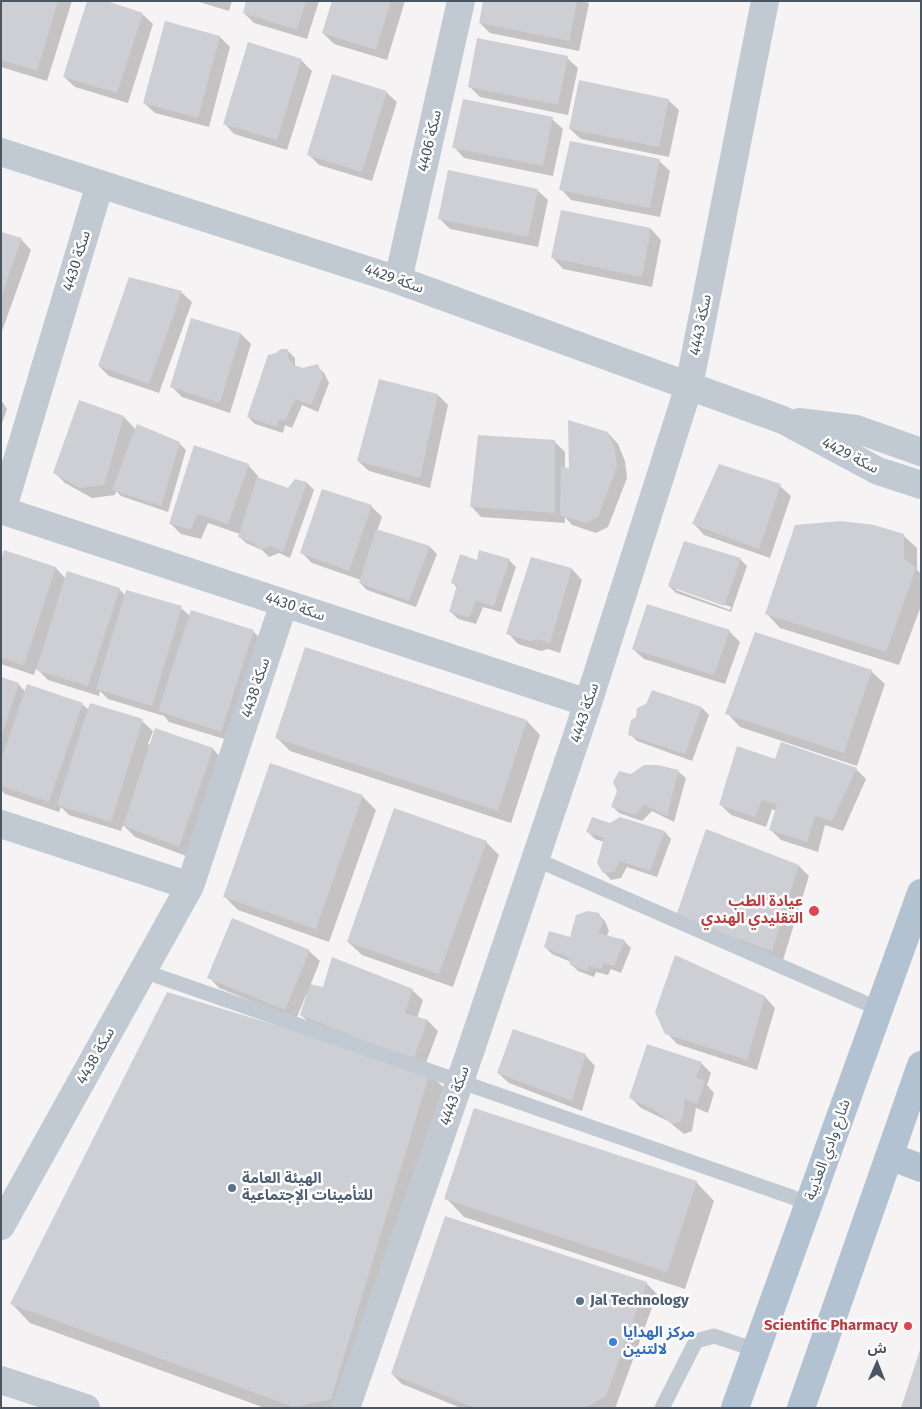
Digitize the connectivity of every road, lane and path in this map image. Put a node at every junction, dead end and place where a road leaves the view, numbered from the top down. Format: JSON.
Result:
{"nodes":[{"id":1,"x":461,"y":1,"type":"edge"},
{"id":2,"x":765,"y":1,"type":"edge"},
{"id":3,"x":1,"y":152,"type":"edge"},
{"id":4,"x":100,"y":184,"type":"junction"},
{"id":5,"x":398,"y":280,"type":"junction"},
{"id":6,"x":689,"y":386,"type":"junction"},
{"id":7,"x":783,"y":420,"type":"junction"},
{"id":8,"x":921,"y":452,"type":"edge"},
{"id":9,"x":921,"y":485,"type":"edge"},
{"id":10,"x":2,"y":510,"type":"edge"},
{"id":11,"x":284,"y":603,"type":"junction"},
{"id":12,"x":588,"y":704,"type":"junction"},
{"id":13,"x":1,"y":824,"type":"edge"},
{"id":14,"x":535,"y":859,"type":"junction"},
{"id":15,"x":190,"y":886,"type":"junction"},
{"id":16,"x":921,"y":893,"type":"edge"},
{"id":17,"x":143,"y":971,"type":"junction"},
{"id":18,"x":879,"y":1009,"type":"junction"},
{"id":19,"x":921,"y":1065,"type":"edge"},
{"id":20,"x":460,"y":1082,"type":"junction"},
{"id":21,"x":889,"y":1156,"type":"junction"},
{"id":22,"x":921,"y":1168,"type":"edge"},
{"id":23,"x":809,"y":1203,"type":"junction"},
{"id":24,"x":1,"y":1226,"type":"edge"},
{"id":25,"x":756,"y":1350,"type":"junction"},
{"id":26,"x":1,"y":1380,"type":"edge"},
{"id":27,"x":86,"y":1408,"type":"edge"},
{"id":28,"x":346,"y":1408,"type":"edge"},
{"id":29,"x":662,"y":1408,"type":"edge"},
{"id":30,"x":735,"y":1408,"type":"edge"},
{"id":31,"x":801,"y":1408,"type":"edge"}],
"edges":[{"from":1,"to":5,"type":"street","name":"سكة 4406"},
{"from":2,"to":6,"type":"street","name":"سكة 4443"},
{"from":3,"to":4,"type":"street","name":"سكة 4429"},
{"from":4,"to":5,"type":"street","name":"سكة 4429"},
{"from":4,"to":10,"type":"street","name":"سكة 4430"},
{"from":5,"to":6,"type":"street","name":"سكة 4429"},
{"from":6,"to":7,"type":"street","name":"سكة 4429"},
{"from":6,"to":12,"type":"street","name":"سكة 4443"},
{"from":7,"to":8,"type":"street","name":"سكة 4429"},
{"from":7,"to":9,"type":"street","name":"سكة 4429"},
{"from":10,"to":11,"type":"street","name":"سكة 4430"},
{"from":11,"to":12,"type":"street","name":"سكة 4430"},
{"from":11,"to":15,"type":"street","name":"سكة 4438"},
{"from":12,"to":14,"type":"street","name":"سكة 4443"},
{"from":13,"to":15,"type":"street"},
{"from":14,"to":18,"type":"lane"},
{"from":14,"to":20,"type":"street","name":"سكة 4443"},
{"from":15,"to":17,"type":"street","name":"سكة 4438"},
{"from":16,"to":18,"type":"main road","name":"شارع وادي العذيبة"},
{"from":17,"to":20,"type":"lane"},
{"from":17,"to":24,"type":"street","name":"سكة 4438"},
{"from":18,"to":23,"type":"main road","name":"شارع وادي العذيبة"},
{"from":19,"to":21,"type":"main road"},
{"from":20,"to":23,"type":"lane"},
{"from":20,"to":28,"type":"street","name":"سكة 4443"},
{"from":21,"to":22,"type":"main road"},
{"from":21,"to":31,"type":"main road"},
{"from":23,"to":25,"type":"main road","name":"شارع وادي العذيبة"},
{"from":25,"to":29,"type":"lane"},
{"from":25,"to":30,"type":"main road","name":"شارع وادي العذيبة"},
{"from":26,"to":27,"type":"street"}]}
